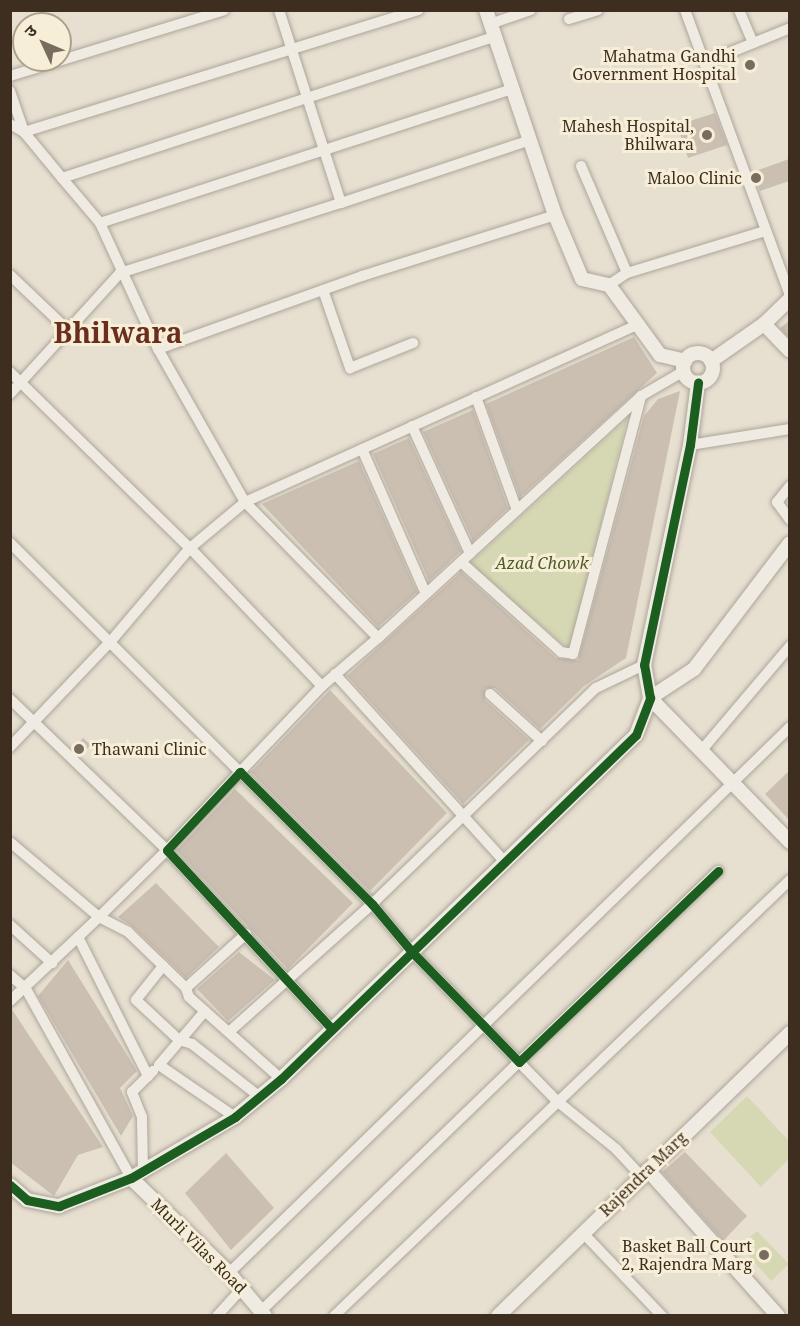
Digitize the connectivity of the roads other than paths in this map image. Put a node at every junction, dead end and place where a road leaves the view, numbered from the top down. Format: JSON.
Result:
{"nodes":[{"id":1,"x":224,"y":10,"type":"edge"},
{"id":2,"x":279,"y":10,"type":"edge"},
{"id":3,"x":419,"y":10,"type":"edge"},
{"id":4,"x":531,"y":10,"type":"edge"},
{"id":5,"x":598,"y":10,"type":"edge"},
{"id":6,"x":686,"y":10,"type":"edge"},
{"id":7,"x":739,"y":10,"type":"edge"},
{"id":8,"x":569,"y":19,"type":"dead end"},
{"id":9,"x":490,"y":24,"type":"edge"},
{"id":10,"x":789,"y":28,"type":"edge"},
{"id":11,"x":753,"y":43,"type":"junction"},
{"id":12,"x":294,"y":48,"type":"junction"},
{"id":13,"x":704,"y":63,"type":"junction"},
{"id":14,"x":10,"y":76,"type":"edge"},
{"id":15,"x":513,"y":89,"type":"junction"},
{"id":16,"x":10,"y":91,"type":"edge"},
{"id":17,"x":309,"y":99,"type":"junction"},
{"id":18,"x":10,"y":124,"type":"edge"},
{"id":19,"x":24,"y":132,"type":"junction"},
{"id":20,"x":530,"y":140,"type":"junction"},
{"id":21,"x":325,"y":152,"type":"junction"},
{"id":22,"x":581,"y":166,"type":"dead end"},
{"id":23,"x":62,"y":178,"type":"junction"},
{"id":24,"x":341,"y":202,"type":"junction"},
{"id":25,"x":555,"y":215,"type":"junction"},
{"id":26,"x":100,"y":223,"type":"junction"},
{"id":27,"x":765,"y":231,"type":"junction"},
{"id":28,"x":120,"y":273,"type":"junction"},
{"id":29,"x":627,"y":273,"type":"junction"},
{"id":30,"x":10,"y":275,"type":"edge"},
{"id":31,"x":609,"y":285,"type":"junction"},
{"id":32,"x":323,"y":290,"type":"junction"},
{"id":33,"x":789,"y":297,"type":"edge"},
{"id":34,"x":640,"y":324,"type":"junction"},
{"id":35,"x":764,"y":324,"type":"junction"},
{"id":36,"x":69,"y":331,"type":"junction"},
{"id":37,"x":413,"y":343,"type":"dead end"},
{"id":38,"x":158,"y":349,"type":"junction"},
{"id":39,"x":789,"y":351,"type":"edge"},
{"id":40,"x":711,"y":361,"type":"junction"},
{"id":41,"x":685,"y":366,"type":"junction"},
{"id":42,"x":10,"y":372,"type":"edge"},
{"id":43,"x":21,"y":382,"type":"junction"},
{"id":44,"x":698,"y":383,"type":"junction"},
{"id":45,"x":10,"y":394,"type":"edge"},
{"id":46,"x":641,"y":396,"type":"junction"},
{"id":47,"x":476,"y":397,"type":"junction"},
{"id":48,"x":412,"y":426,"type":"junction"},
{"id":49,"x":789,"y":429,"type":"edge"},
{"id":50,"x":690,"y":446,"type":"junction"},
{"id":51,"x":362,"y":449,"type":"junction"},
{"id":52,"x":789,"y":486,"type":"edge"},
{"id":53,"x":245,"y":502,"type":"junction"},
{"id":54,"x":517,"y":510,"type":"junction"},
{"id":55,"x":789,"y":520,"type":"edge"},
{"id":56,"x":10,"y":543,"type":"edge"},
{"id":57,"x":789,"y":543,"type":"edge"},
{"id":58,"x":190,"y":548,"type":"junction"},
{"id":59,"x":470,"y":553,"type":"junction"},
{"id":60,"x":461,"y":562,"type":"junction"},
{"id":61,"x":426,"y":594,"type":"junction"},
{"id":62,"x":378,"y":638,"type":"junction"},
{"id":63,"x":111,"y":641,"type":"junction"},
{"id":64,"x":789,"y":646,"type":"edge"},
{"id":65,"x":644,"y":665,"type":"junction"},
{"id":66,"x":335,"y":674,"type":"junction"},
{"id":67,"x":322,"y":686,"type":"junction"},
{"id":68,"x":490,"y":694,"type":"dead end"},
{"id":69,"x":650,"y":698,"type":"junction"},
{"id":70,"x":10,"y":699,"type":"edge"},
{"id":71,"x":35,"y":723,"type":"junction"},
{"id":72,"x":789,"y":727,"type":"edge"},
{"id":73,"x":542,"y":741,"type":"junction"},
{"id":74,"x":10,"y":747,"type":"edge"},
{"id":75,"x":701,"y":751,"type":"junction"},
{"id":76,"x":240,"y":772,"type":"junction"},
{"id":77,"x":731,"y":784,"type":"junction"},
{"id":78,"x":463,"y":818,"type":"junction"},
{"id":79,"x":10,"y":842,"type":"edge"},
{"id":80,"x":789,"y":842,"type":"edge"},
{"id":81,"x":167,"y":850,"type":"junction"},
{"id":82,"x":506,"y":863,"type":"junction"},
{"id":83,"x":718,"y":871,"type":"dead end"},
{"id":84,"x":789,"y":880,"type":"edge"},
{"id":85,"x":372,"y":904,"type":"junction"},
{"id":86,"x":99,"y":917,"type":"junction"},
{"id":87,"x":10,"y":925,"type":"edge"},
{"id":88,"x":246,"y":934,"type":"junction"},
{"id":89,"x":78,"y":937,"type":"junction"},
{"id":90,"x":413,"y":953,"type":"junction"},
{"id":91,"x":52,"y":963,"type":"junction"},
{"id":92,"x":163,"y":966,"type":"junction"},
{"id":93,"x":10,"y":975,"type":"edge"},
{"id":94,"x":289,"y":980,"type":"junction"},
{"id":95,"x":186,"y":988,"type":"junction"},
{"id":96,"x":26,"y":989,"type":"junction"},
{"id":97,"x":10,"y":1001,"type":"edge"},
{"id":98,"x":205,"y":1011,"type":"junction"},
{"id":99,"x":482,"y":1023,"type":"junction"},
{"id":100,"x":332,"y":1029,"type":"junction"},
{"id":101,"x":229,"y":1032,"type":"junction"},
{"id":102,"x":789,"y":1033,"type":"edge"},
{"id":103,"x":179,"y":1040,"type":"junction"},
{"id":104,"x":519,"y":1062,"type":"junction"},
{"id":105,"x":159,"y":1065,"type":"junction"},
{"id":106,"x":148,"y":1076,"type":"junction"},
{"id":107,"x":281,"y":1079,"type":"junction"},
{"id":108,"x":260,"y":1097,"type":"junction"},
{"id":109,"x":557,"y":1101,"type":"junction"},
{"id":110,"x":235,"y":1117,"type":"junction"},
{"id":111,"x":644,"y":1173,"type":"junction"},
{"id":112,"x":137,"y":1174,"type":"junction"},
{"id":113,"x":10,"y":1185,"type":"edge"},
{"id":114,"x":583,"y":1233,"type":"junction"},
{"id":115,"x":229,"y":1273,"type":"junction"},
{"id":116,"x":242,"y":1288,"type":"junction"},
{"id":117,"x":263,"y":1313,"type":"edge"},
{"id":118,"x":217,"y":1316,"type":"edge"},
{"id":119,"x":334,"y":1316,"type":"edge"},
{"id":120,"x":498,"y":1316,"type":"edge"},
{"id":121,"x":662,"y":1316,"type":"edge"},
{"id":122,"x":778,"y":1316,"type":"edge"}],
"edges":[{"from":1,"to":14,"type":"street"},
{"from":2,"to":12,"type":"street"},
{"from":3,"to":12,"type":"street"},
{"from":4,"to":9,"type":"street"},
{"from":5,"to":8,"type":"street"},
{"from":6,"to":13,"type":"street"},
{"from":7,"to":11,"type":"street"},
{"from":9,"to":15,"type":"street"},
{"from":9,"to":17,"type":"street"},
{"from":10,"to":11,"type":"street"},
{"from":11,"to":13,"type":"street"},
{"from":12,"to":17,"type":"street"},
{"from":12,"to":19,"type":"street"},
{"from":13,"to":27,"type":"street"},
{"from":15,"to":20,"type":"street"},
{"from":15,"to":21,"type":"street"},
{"from":16,"to":19,"type":"street"},
{"from":17,"to":21,"type":"street"},
{"from":17,"to":23,"type":"street"},
{"from":18,"to":19,"type":"street"},
{"from":19,"to":23,"type":"street"},
{"from":20,"to":24,"type":"street"},
{"from":20,"to":25,"type":"street"},
{"from":21,"to":24,"type":"street"},
{"from":21,"to":26,"type":"street"},
{"from":22,"to":29,"type":"street"},
{"from":23,"to":26,"type":"street"},
{"from":24,"to":28,"type":"street"},
{"from":25,"to":31,"type":"street"},
{"from":25,"to":32,"type":"street"},
{"from":26,"to":28,"type":"street"},
{"from":27,"to":29,"type":"street"},
{"from":27,"to":33,"type":"street"},
{"from":28,"to":36,"type":"street"},
{"from":28,"to":38,"type":"street"},
{"from":29,"to":31,"type":"street"},
{"from":30,"to":36,"type":"street"},
{"from":31,"to":34,"type":"street"},
{"from":32,"to":37,"type":"street"},
{"from":32,"to":38,"type":"street"},
{"from":33,"to":35,"type":"street"},
{"from":34,"to":41,"type":"street"},
{"from":34,"to":47,"type":"street"},
{"from":35,"to":39,"type":"street"},
{"from":35,"to":40,"type":"street"},
{"from":36,"to":43,"type":"street"},
{"from":38,"to":53,"type":"street"},
{"from":40,"to":41,"type":"street"},
{"from":40,"to":44,"type":"street"},
{"from":41,"to":44,"type":"street"},
{"from":41,"to":46,"type":"street"},
{"from":42,"to":43,"type":"street"},
{"from":43,"to":45,"type":"street"},
{"from":43,"to":58,"type":"street"},
{"from":44,"to":50,"type":"street"},
{"from":46,"to":54,"type":"street"},
{"from":46,"to":60,"type":"street"},
{"from":47,"to":48,"type":"street"},
{"from":47,"to":54,"type":"street"},
{"from":48,"to":51,"type":"street"},
{"from":48,"to":59,"type":"street"},
{"from":49,"to":50,"type":"street"},
{"from":50,"to":65,"type":"street"},
{"from":51,"to":53,"type":"street"},
{"from":51,"to":61,"type":"street"},
{"from":52,"to":55,"type":"street"},
{"from":53,"to":58,"type":"street"},
{"from":53,"to":62,"type":"street"},
{"from":54,"to":59,"type":"street"},
{"from":56,"to":63,"type":"street"},
{"from":57,"to":69,"type":"street"},
{"from":58,"to":63,"type":"street"},
{"from":58,"to":67,"type":"street"},
{"from":59,"to":60,"type":"street"},
{"from":60,"to":61,"type":"street"},
{"from":61,"to":62,"type":"street"},
{"from":62,"to":66,"type":"street"},
{"from":63,"to":71,"type":"street"},
{"from":63,"to":76,"type":"street"},
{"from":64,"to":75,"type":"street"},
{"from":65,"to":69,"type":"street"},
{"from":65,"to":73,"type":"street"},
{"from":66,"to":67,"type":"street"},
{"from":66,"to":78,"type":"street"},
{"from":67,"to":76,"type":"street"},
{"from":68,"to":73,"type":"street"},
{"from":69,"to":75,"type":"street"},
{"from":69,"to":82,"type":"street"},
{"from":70,"to":71,"type":"street"},
{"from":71,"to":74,"type":"street"},
{"from":71,"to":81,"type":"street"},
{"from":72,"to":77,"type":"street"},
{"from":73,"to":78,"type":"street"},
{"from":75,"to":77,"type":"street"},
{"from":76,"to":81,"type":"street"},
{"from":76,"to":85,"type":"street"},
{"from":77,"to":80,"type":"street"},
{"from":77,"to":99,"type":"street"},
{"from":78,"to":82,"type":"street"},
{"from":78,"to":85,"type":"street"},
{"from":79,"to":86,"type":"street"},
{"from":81,"to":86,"type":"street"},
{"from":81,"to":88,"type":"street"},
{"from":82,"to":90,"type":"street"},
{"from":83,"to":104,"type":"street"},
{"from":84,"to":109,"type":"street"},
{"from":85,"to":90,"type":"street"},
{"from":85,"to":94,"type":"street"},
{"from":86,"to":89,"type":"street"},
{"from":86,"to":92,"type":"street"},
{"from":87,"to":91,"type":"street"},
{"from":88,"to":94,"type":"street"},
{"from":88,"to":95,"type":"street"},
{"from":89,"to":91,"type":"street"},
{"from":89,"to":106,"type":"street"},
{"from":90,"to":99,"type":"street"},
{"from":90,"to":100,"type":"street"},
{"from":91,"to":96,"type":"street"},
{"from":92,"to":95,"type":"street"},
{"from":92,"to":103,"type":"street"},
{"from":93,"to":96,"type":"street"},
{"from":94,"to":100,"type":"street"},
{"from":94,"to":101,"type":"street"},
{"from":95,"to":98,"type":"street"},
{"from":96,"to":97,"type":"street"},
{"from":96,"to":112,"type":"street"},
{"from":98,"to":101,"type":"street"},
{"from":98,"to":103,"type":"street"},
{"from":99,"to":104,"type":"street"},
{"from":99,"to":115,"type":"street"},
{"from":100,"to":107,"type":"street"},
{"from":101,"to":107,"type":"street"},
{"from":102,"to":111,"type":"street","name":"Rajendra Marg"},
{"from":103,"to":105,"type":"street"},
{"from":103,"to":108,"type":"street"},
{"from":104,"to":109,"type":"street"},
{"from":104,"to":117,"type":"street"},
{"from":105,"to":106,"type":"street"},
{"from":105,"to":110,"type":"street"},
{"from":106,"to":112,"type":"street"},
{"from":107,"to":108,"type":"street"},
{"from":108,"to":110,"type":"street"},
{"from":109,"to":111,"type":"street"},
{"from":109,"to":119,"type":"street"},
{"from":110,"to":112,"type":"street"},
{"from":111,"to":114,"type":"street","name":"Rajendra Marg"},
{"from":111,"to":122,"type":"street"},
{"from":112,"to":113,"type":"street"},
{"from":112,"to":115,"type":"street","name":"Murli Vilas Road"},
{"from":114,"to":120,"type":"street","name":"Rajendra Marg"},
{"from":114,"to":121,"type":"street"},
{"from":115,"to":116,"type":"street","name":"Murli Vilas Road"},
{"from":116,"to":117,"type":"street","name":"Murli Vilas Road"},
{"from":116,"to":118,"type":"street"}]}
